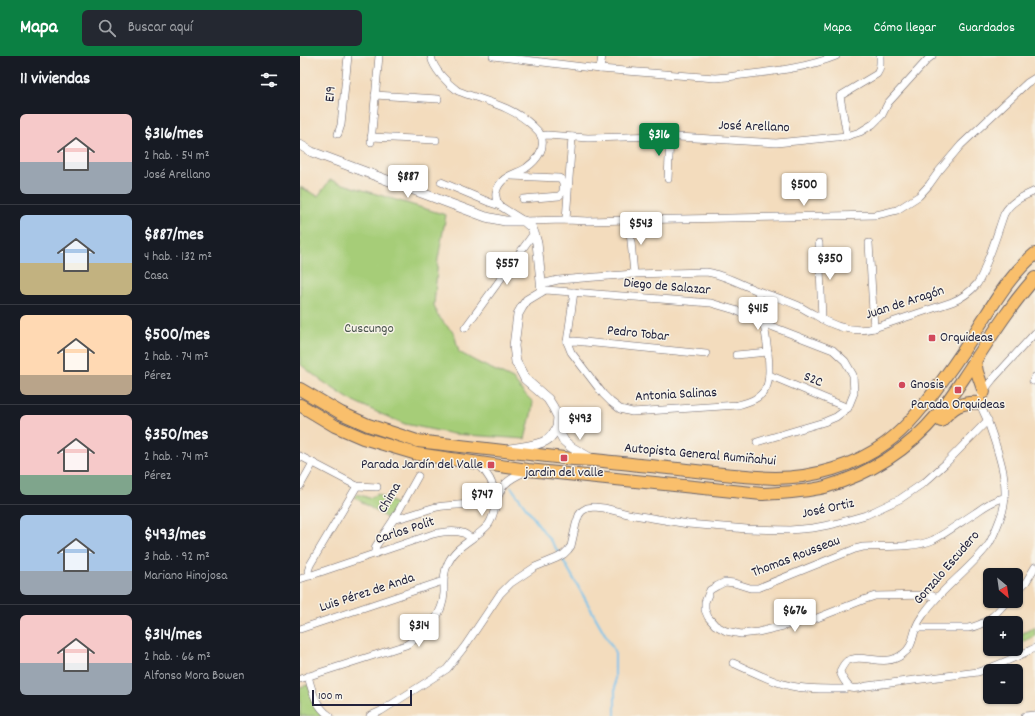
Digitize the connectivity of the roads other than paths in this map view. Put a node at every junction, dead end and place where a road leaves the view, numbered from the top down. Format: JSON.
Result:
{"nodes":[{"id":1,"x":348,"y":56,"type":"edge"},
{"id":2,"x":379,"y":56,"type":"edge"},
{"id":3,"x":431,"y":56,"type":"edge"},
{"id":4,"x":493,"y":56,"type":"edge"},
{"id":5,"x":602,"y":56,"type":"edge"},
{"id":6,"x":836,"y":56,"type":"edge"},
{"id":7,"x":880,"y":56,"type":"edge"},
{"id":8,"x":932,"y":56,"type":"edge"},
{"id":9,"x":600,"y":69,"type":"junction"},
{"id":10,"x":1035,"y":78,"type":"edge"},
{"id":11,"x":375,"y":95,"type":"junction"},
{"id":12,"x":438,"y":99,"type":"dead end"},
{"id":13,"x":338,"y":134,"type":"dead end"},
{"id":14,"x":541,"y":136,"type":"junction"},
{"id":15,"x":670,"y":136,"type":"junction"},
{"id":16,"x":847,"y":136,"type":"junction"},
{"id":17,"x":572,"y":137,"type":"junction"},
{"id":18,"x":436,"y":140,"type":"dead end"},
{"id":19,"x":300,"y":145,"type":"edge"},
{"id":20,"x":509,"y":176,"type":"junction"},
{"id":21,"x":668,"y":179,"type":"dead end"},
{"id":22,"x":441,"y":182,"type":"dead end"},
{"id":23,"x":1035,"y":191,"type":"edge"},
{"id":24,"x":523,"y":199,"type":"dead end"},
{"id":25,"x":500,"y":206,"type":"junction"},
{"id":26,"x":566,"y":220,"type":"junction"},
{"id":27,"x":629,"y":220,"type":"junction"},
{"id":28,"x":524,"y":221,"type":"junction"},
{"id":29,"x":534,"y":233,"type":"junction"},
{"id":30,"x":818,"y":243,"type":"dead end"},
{"id":31,"x":869,"y":243,"type":"dead end"},
{"id":32,"x":1035,"y":254,"type":"edge"},
{"id":33,"x":634,"y":274,"type":"junction"},
{"id":34,"x":1035,"y":278,"type":"edge"},
{"id":35,"x":542,"y":288,"type":"junction"},
{"id":36,"x":758,"y":291,"type":"junction"},
{"id":37,"x":574,"y":292,"type":"junction"},
{"id":38,"x":822,"y":319,"type":"junction"},
{"id":39,"x":763,"y":323,"type":"junction"},
{"id":40,"x":465,"y":328,"type":"dead end"},
{"id":41,"x":874,"y":328,"type":"junction"},
{"id":42,"x":1035,"y":333,"type":"edge"},
{"id":43,"x":567,"y":342,"type":"junction"},
{"id":44,"x":768,"y":352,"type":"junction"},
{"id":45,"x":706,"y":354,"type":"dead end"},
{"id":46,"x":736,"y":355,"type":"dead end"},
{"id":47,"x":975,"y":361,"type":"junction"},
{"id":48,"x":769,"y":375,"type":"junction"},
{"id":49,"x":300,"y":389,"type":"edge"},
{"id":50,"x":982,"y":398,"type":"junction"},
{"id":51,"x":300,"y":405,"type":"edge"},
{"id":52,"x":848,"y":408,"type":"junction"},
{"id":53,"x":988,"y":420,"type":"junction"},
{"id":54,"x":557,"y":428,"type":"junction"},
{"id":55,"x":757,"y":442,"type":"dead end"},
{"id":56,"x":504,"y":450,"type":"junction"},
{"id":57,"x":300,"y":456,"type":"edge"},
{"id":58,"x":889,"y":458,"type":"junction"},
{"id":59,"x":594,"y":460,"type":"junction"},
{"id":60,"x":313,"y":463,"type":"junction"},
{"id":61,"x":476,"y":463,"type":"junction"},
{"id":62,"x":528,"y":470,"type":"junction"},
{"id":63,"x":418,"y":476,"type":"dead end"},
{"id":64,"x":300,"y":486,"type":"edge"},
{"id":65,"x":357,"y":486,"type":"junction"},
{"id":66,"x":377,"y":487,"type":"dead end"},
{"id":67,"x":1005,"y":498,"type":"junction"},
{"id":68,"x":497,"y":499,"type":"junction"},
{"id":69,"x":473,"y":504,"type":"dead end"},
{"id":70,"x":394,"y":519,"type":"junction"},
{"id":71,"x":471,"y":538,"type":"junction"},
{"id":72,"x":375,"y":554,"type":"junction"},
{"id":73,"x":1035,"y":567,"type":"edge"},
{"id":74,"x":310,"y":576,"type":"junction"},
{"id":75,"x":300,"y":579,"type":"edge"},
{"id":76,"x":443,"y":582,"type":"junction"},
{"id":77,"x":1023,"y":585,"type":"edge"},
{"id":78,"x":936,"y":598,"type":"junction"},
{"id":79,"x":1000,"y":608,"type":"edge"},
{"id":80,"x":916,"y":628,"type":"junction"},
{"id":81,"x":300,"y":629,"type":"edge"},
{"id":82,"x":1035,"y":648,"type":"edge"},
{"id":83,"x":733,"y":663,"type":"dead end"},
{"id":84,"x":308,"y":676,"type":"junction"},
{"id":85,"x":300,"y":679,"type":"edge"},
{"id":86,"x":848,"y":687,"type":"junction"},
{"id":87,"x":1035,"y":715,"type":"edge"},
{"id":88,"x":330,"y":716,"type":"edge"},
{"id":89,"x":370,"y":716,"type":"edge"},
{"id":90,"x":1025,"y":716,"type":"edge"}],
"edges":[{"from":1,"to":13,"type":"street","name":"E19"},
{"from":2,"to":11,"type":"street"},
{"from":3,"to":14,"type":"street"},
{"from":4,"to":9,"type":"street"},
{"from":5,"to":9,"type":"street"},
{"from":6,"to":9,"type":"street"},
{"from":7,"to":16,"type":"street"},
{"from":8,"to":16,"type":"street","name":"José Arellano"},
{"from":10,"to":27,"type":"street"},
{"from":11,"to":12,"type":"street"},
{"from":11,"to":18,"type":"street"},
{"from":14,"to":17,"type":"street","name":"José Arellano"},
{"from":14,"to":20,"type":"street"},
{"from":15,"to":16,"type":"street","name":"José Arellano"},
{"from":15,"to":17,"type":"street","name":"José Arellano"},
{"from":15,"to":21,"type":"street"},
{"from":17,"to":26,"type":"street"},
{"from":19,"to":28,"type":"street"},
{"from":20,"to":24,"type":"street"},
{"from":20,"to":25,"type":"street"},
{"from":22,"to":25,"type":"street"},
{"from":23,"to":41,"type":"street","name":"Juan de Aragón"},
{"from":25,"to":28,"type":"street"},
{"from":26,"to":27,"type":"street"},
{"from":26,"to":28,"type":"street"},
{"from":27,"to":33,"type":"street"},
{"from":28,"to":29,"type":"street"},
{"from":29,"to":35,"type":"street"},
{"from":29,"to":40,"type":"street"},
{"from":30,"to":38,"type":"street"},
{"from":31,"to":41,"type":"street"},
{"from":32,"to":59,"type":"highway","name":"Autopista General Rumiñahui"},
{"from":33,"to":35,"type":"street","name":"Juan de Aragón"},
{"from":33,"to":36,"type":"street","name":"Juan de Aragón"},
{"from":34,"to":47,"type":"highway"},
{"from":35,"to":37,"type":"street","name":"Diego de Salazar"},
{"from":35,"to":54,"type":"street"},
{"from":36,"to":38,"type":"street","name":"Juan de Aragón"},
{"from":36,"to":39,"type":"street","name":"Antonia Salinas"},
{"from":37,"to":39,"type":"street","name":"Diego de Salazar"},
{"from":37,"to":43,"type":"street"},
{"from":38,"to":41,"type":"street","name":"Juan de Aragón"},
{"from":39,"to":44,"type":"street","name":"Antonia Salinas"},
{"from":39,"to":52,"type":"street","name":"Diego de Salazar"},
{"from":42,"to":50,"type":"street"},
{"from":43,"to":45,"type":"street","name":"Pedro Tobar"},
{"from":43,"to":48,"type":"street","name":"Antonia Salinas"},
{"from":44,"to":46,"type":"street"},
{"from":44,"to":48,"type":"street","name":"Antonia Salinas"},
{"from":47,"to":50,"type":"highway"},
{"from":47,"to":58,"type":"highway"},
{"from":48,"to":52,"type":"street","name":"S2C"},
{"from":49,"to":56,"type":"highway","name":"Autopista General Rumiñahui"},
{"from":50,"to":53,"type":"street","name":"Gonzalo Escudero"},
{"from":50,"to":58,"type":"highway"},
{"from":51,"to":61,"type":"highway"},
{"from":52,"to":55,"type":"street"},
{"from":53,"to":67,"type":"street","name":"Gonzalo Escudero"},
{"from":53,"to":89,"type":"street","name":"José Ortiz"},
{"from":54,"to":56,"type":"street"},
{"from":54,"to":59,"type":"street"},
{"from":56,"to":59,"type":"highway","name":"Autopista General Rumiñahui"},
{"from":57,"to":60,"type":"street"},
{"from":58,"to":62,"type":"highway"},
{"from":60,"to":64,"type":"street"},
{"from":60,"to":65,"type":"street"},
{"from":61,"to":62,"type":"highway"},
{"from":61,"to":68,"type":"street"},
{"from":62,"to":68,"type":"street"},
{"from":63,"to":70,"type":"street","name":"Chima"},
{"from":65,"to":66,"type":"street"},
{"from":65,"to":74,"type":"street"},
{"from":67,"to":78,"type":"street","name":"Gonzalo Escudero"},
{"from":67,"to":78,"type":"street","name":"Thomas Rousseau"},
{"from":68,"to":71,"type":"street"},
{"from":69,"to":70,"type":"street"},
{"from":70,"to":72,"type":"street","name":"Chima"},
{"from":71,"to":72,"type":"street","name":"Carlos Polit"},
{"from":71,"to":76,"type":"street"},
{"from":72,"to":74,"type":"street","name":"Carlos Polit"},
{"from":73,"to":77,"type":"street"},
{"from":74,"to":75,"type":"street","name":"Carlos Polit"},
{"from":76,"to":81,"type":"street","name":"Luis Pérez de Anda"},
{"from":76,"to":84,"type":"street"},
{"from":78,"to":80,"type":"street","name":"Gonzalo Escudero"},
{"from":79,"to":80,"type":"street"},
{"from":80,"to":86,"type":"street","name":"Gonzalo Escudero"},
{"from":82,"to":86,"type":"street"},
{"from":83,"to":86,"type":"street"},
{"from":84,"to":85,"type":"street"},
{"from":84,"to":88,"type":"street"},
{"from":87,"to":90,"type":"street"}]}
